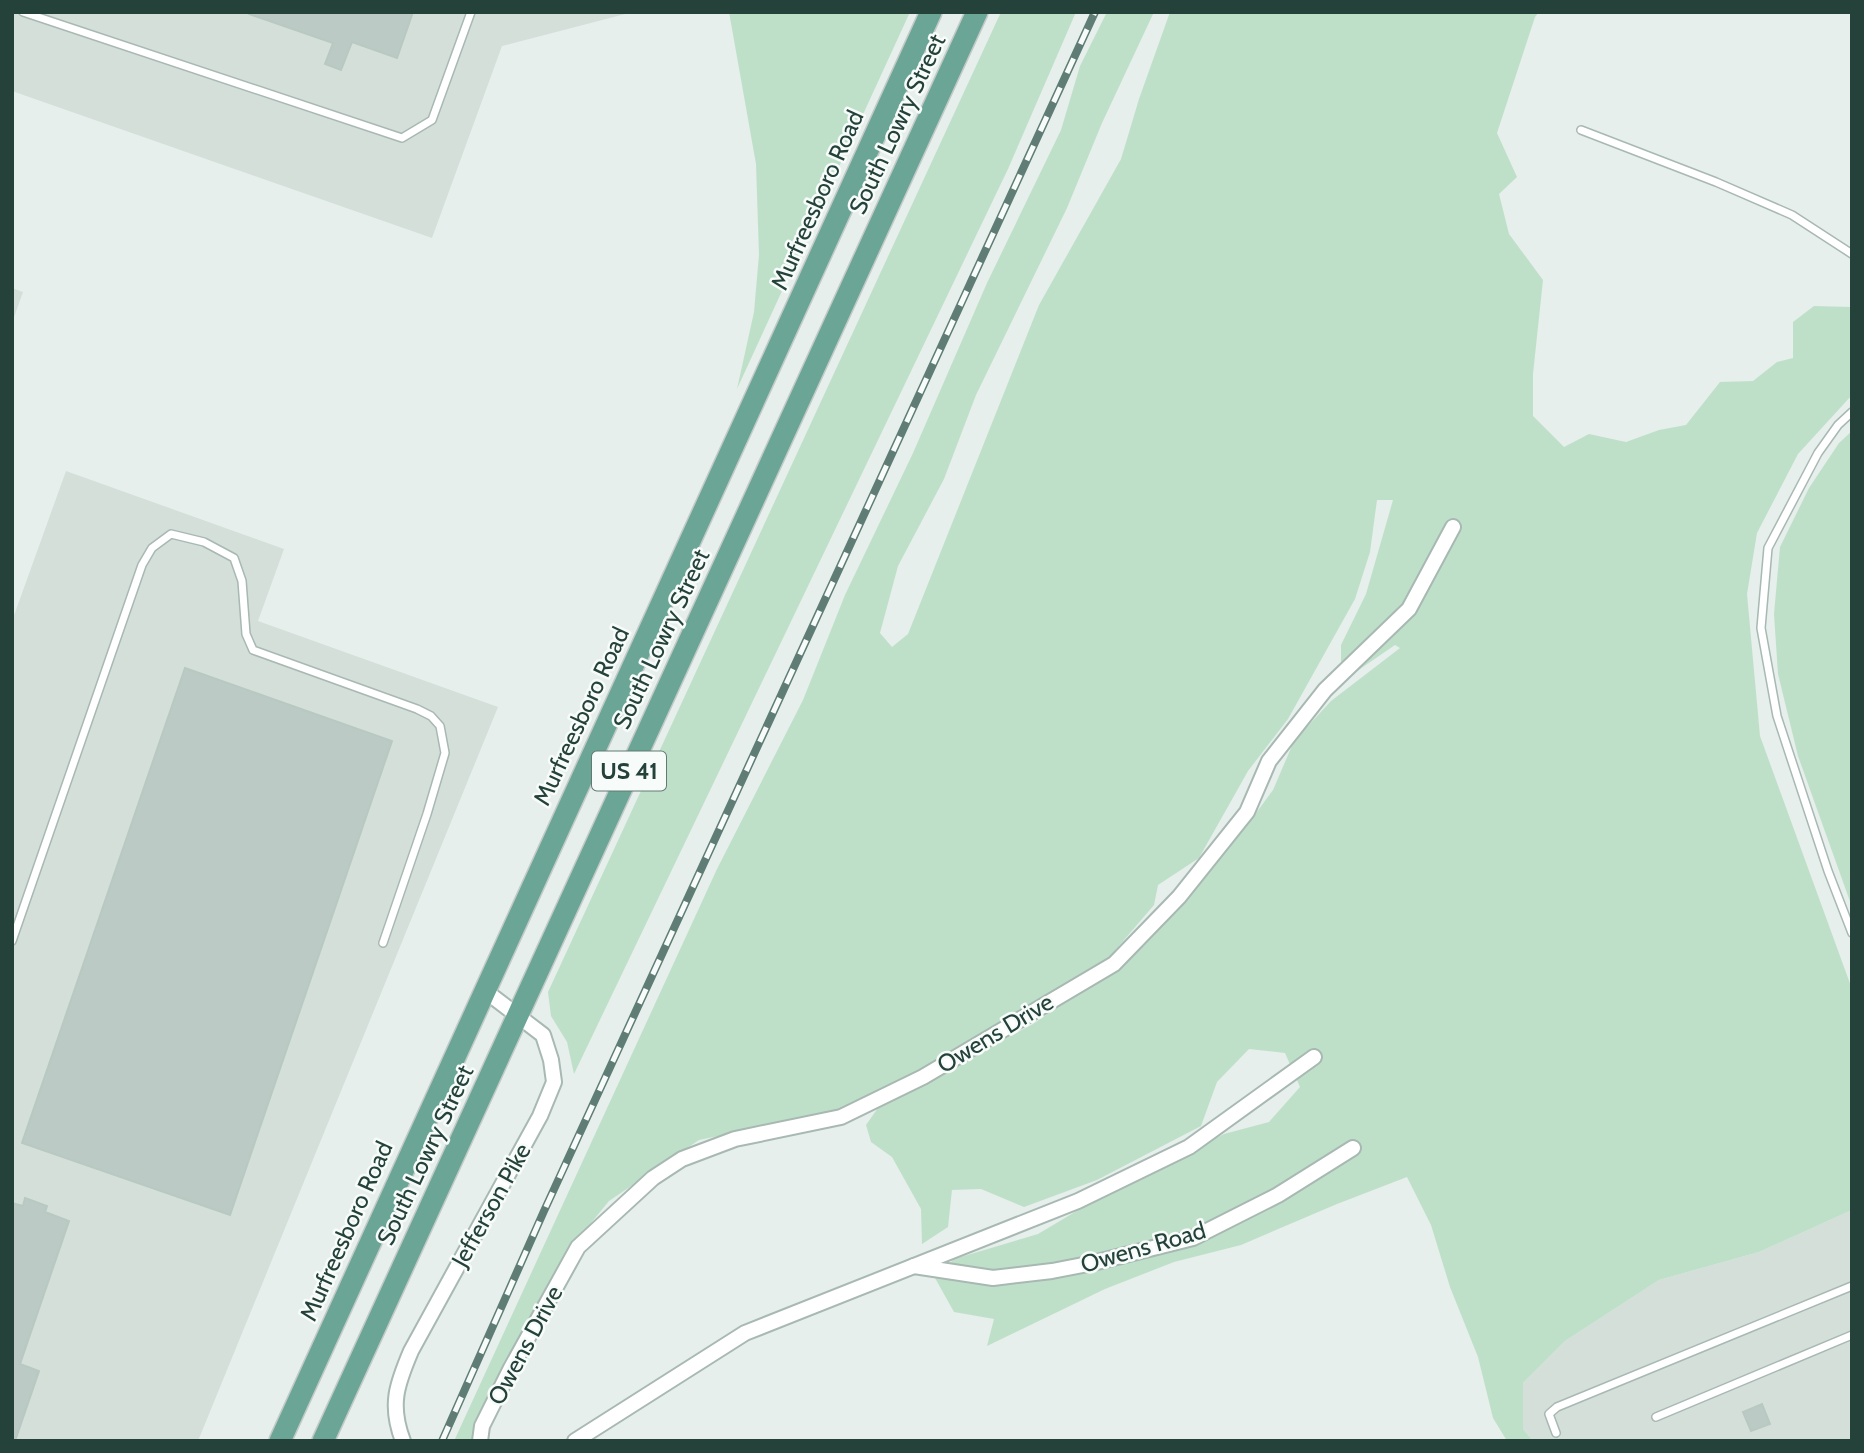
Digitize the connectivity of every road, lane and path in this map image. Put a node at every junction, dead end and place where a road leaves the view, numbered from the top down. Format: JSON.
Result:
{"nodes":[{"id":1,"x":23,"y":12,"type":"edge"},
{"id":2,"x":471,"y":12,"type":"edge"},
{"id":3,"x":931,"y":12,"type":"edge"},
{"id":4,"x":977,"y":12,"type":"edge"},
{"id":5,"x":1581,"y":130,"type":"dead end"},
{"id":6,"x":1852,"y":254,"type":"edge"},
{"id":7,"x":1852,"y":412,"type":"edge"},
{"id":8,"x":1453,"y":527,"type":"dead end"},
{"id":9,"x":1852,"y":933,"type":"edge"},
{"id":10,"x":12,"y":941,"type":"edge"},
{"id":11,"x":383,"y":943,"type":"dead end"},
{"id":12,"x":484,"y":990,"type":"junction"},
{"id":13,"x":518,"y":1016,"type":"junction"},
{"id":14,"x":1314,"y":1057,"type":"dead end"},
{"id":15,"x":1353,"y":1147,"type":"dead end"},
{"id":16,"x":912,"y":1266,"type":"junction"},
{"id":17,"x":1852,"y":1286,"type":"edge"},
{"id":18,"x":1852,"y":1335,"type":"edge"},
{"id":19,"x":1656,"y":1417,"type":"dead end"},
{"id":20,"x":1556,"y":1433,"type":"dead end"},
{"id":21,"x":401,"y":1437,"type":"edge"},
{"id":22,"x":280,"y":1441,"type":"edge"},
{"id":23,"x":323,"y":1441,"type":"edge"},
{"id":24,"x":480,"y":1441,"type":"edge"},
{"id":25,"x":575,"y":1441,"type":"edge"}],
"edges":[{"from":1,"to":2,"type":"lane"},
{"from":3,"to":12,"type":"main road","name":"Murfreesboro Road","number":"US 41"},
{"from":4,"to":13,"type":"main road","name":"South Lowry Street","number":"US 41"},
{"from":5,"to":6,"type":"lane"},
{"from":7,"to":9,"type":"lane"},
{"from":8,"to":24,"type":"street","name":"Owens Drive"},
{"from":10,"to":11,"type":"lane"},
{"from":12,"to":13,"type":"street","name":"Jefferson Pike"},
{"from":12,"to":22,"type":"main road","name":"Murfreesboro Road","number":"US 41"},
{"from":13,"to":21,"type":"street","name":"Jefferson Pike"},
{"from":13,"to":23,"type":"main road","name":"South Lowry Street","number":"US 41"},
{"from":14,"to":16,"type":"street"},
{"from":15,"to":16,"type":"street","name":"Owens Road"},
{"from":16,"to":25,"type":"street"},
{"from":17,"to":20,"type":"lane"},
{"from":18,"to":19,"type":"lane"}]}
